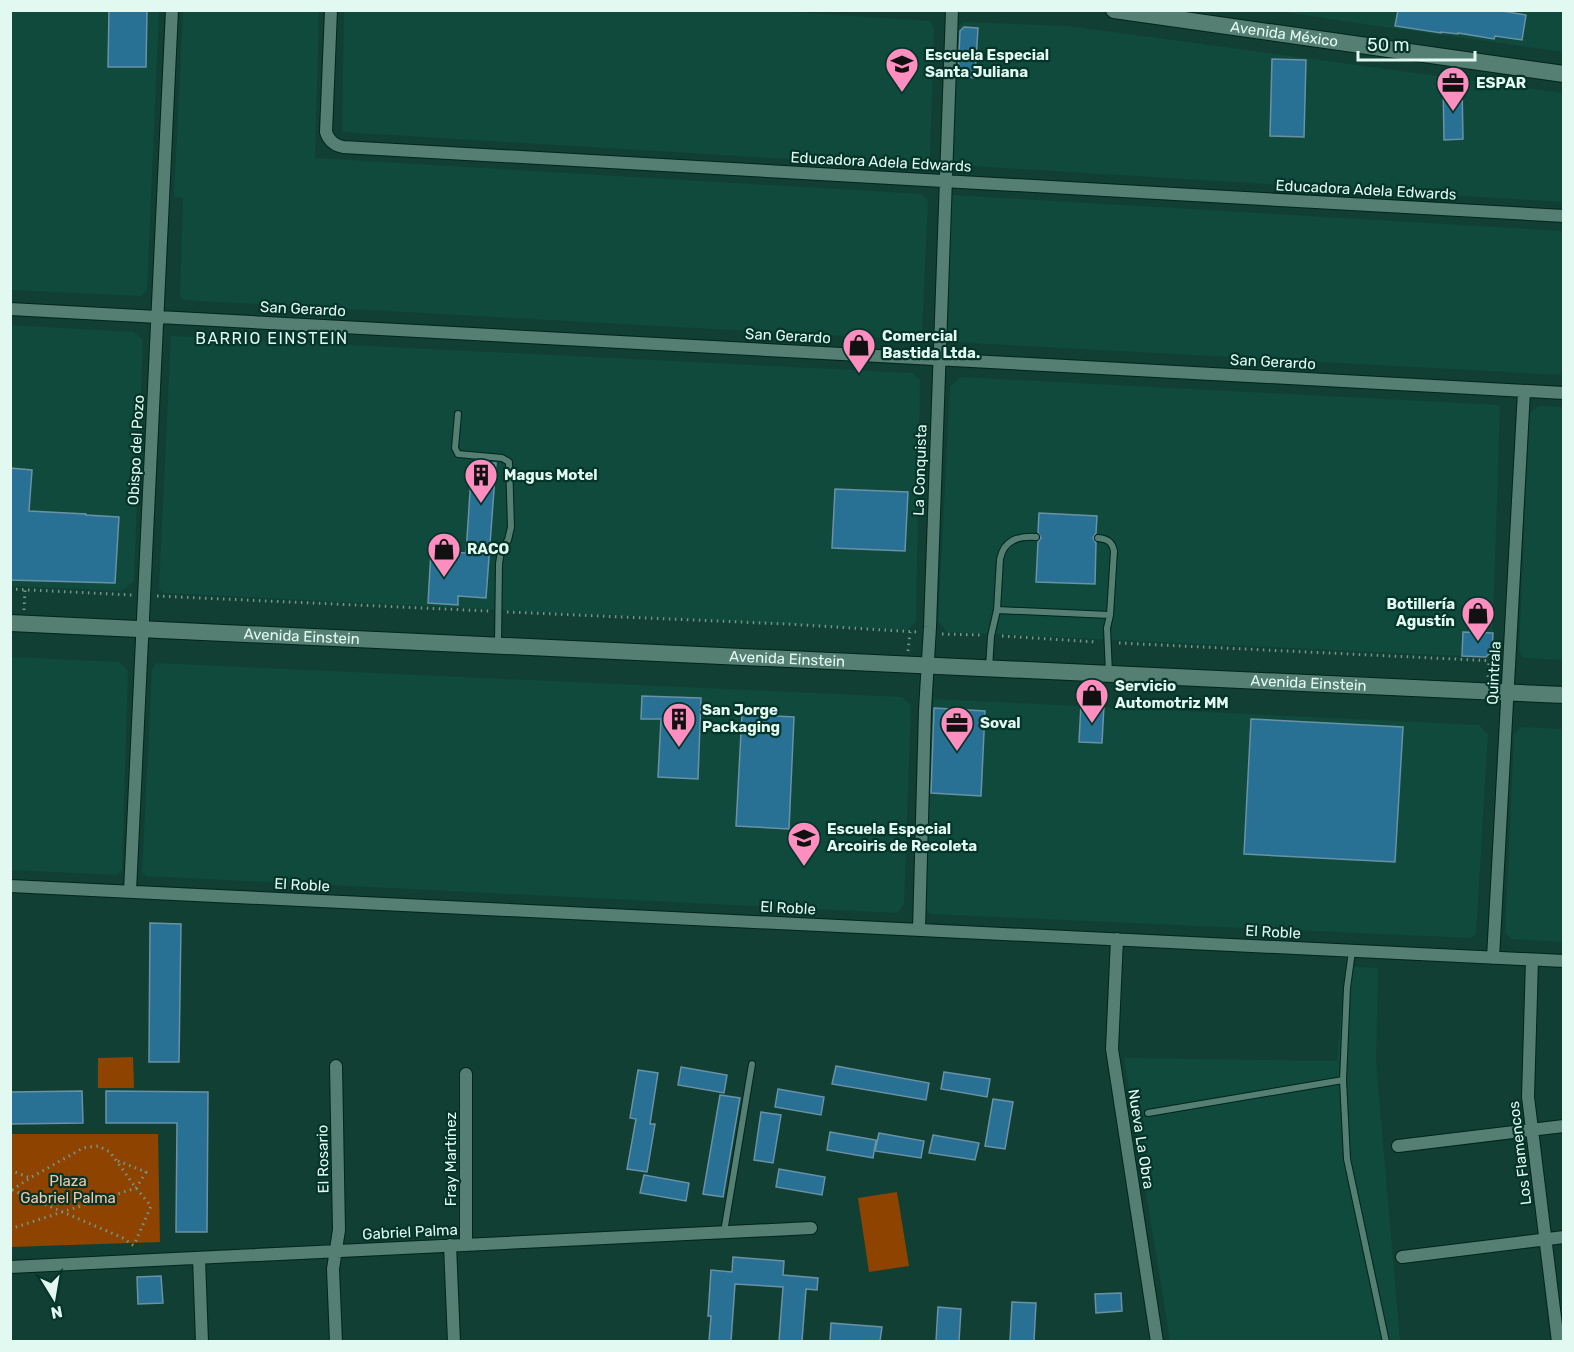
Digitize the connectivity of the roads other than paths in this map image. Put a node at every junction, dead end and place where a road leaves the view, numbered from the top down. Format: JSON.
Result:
{"nodes":[{"id":1,"x":172,"y":10,"type":"edge"},
{"id":2,"x":331,"y":10,"type":"edge"},
{"id":3,"x":952,"y":10,"type":"edge"},
{"id":4,"x":1114,"y":10,"type":"edge"},
{"id":5,"x":1563,"y":74,"type":"edge"},
{"id":6,"x":946,"y":181,"type":"junction"},
{"id":7,"x":1563,"y":216,"type":"edge"},
{"id":8,"x":10,"y":309,"type":"edge"},
{"id":9,"x":158,"y":316,"type":"junction"},
{"id":10,"x":939,"y":359,"type":"junction"},
{"id":11,"x":1524,"y":391,"type":"junction"},
{"id":12,"x":1563,"y":393,"type":"edge"},
{"id":13,"x":458,"y":414,"type":"dead end"},
{"id":14,"x":1036,"y":537,"type":"dead end"},
{"id":15,"x":1098,"y":538,"type":"dead end"},
{"id":16,"x":997,"y":610,"type":"junction"},
{"id":17,"x":1110,"y":615,"type":"junction"},
{"id":18,"x":10,"y":623,"type":"edge"},
{"id":19,"x":142,"y":629,"type":"junction"},
{"id":20,"x":498,"y":645,"type":"junction"},
{"id":21,"x":928,"y":665,"type":"junction"},
{"id":22,"x":989,"y":668,"type":"junction"},
{"id":23,"x":1109,"y":674,"type":"junction"},
{"id":24,"x":1508,"y":692,"type":"junction"},
{"id":25,"x":1563,"y":695,"type":"edge"},
{"id":26,"x":10,"y":886,"type":"edge"},
{"id":27,"x":130,"y":891,"type":"junction"},
{"id":28,"x":919,"y":930,"type":"junction"},
{"id":29,"x":1117,"y":939,"type":"junction"},
{"id":30,"x":1352,"y":951,"type":"junction"},
{"id":31,"x":1493,"y":957,"type":"junction"},
{"id":32,"x":1532,"y":960,"type":"junction"},
{"id":33,"x":1563,"y":961,"type":"edge"},
{"id":34,"x":752,"y":1064,"type":"dead end"},
{"id":35,"x":336,"y":1066,"type":"dead end"},
{"id":36,"x":466,"y":1074,"type":"dead end"},
{"id":37,"x":1343,"y":1080,"type":"junction"},
{"id":38,"x":1148,"y":1113,"type":"dead end"},
{"id":39,"x":1563,"y":1126,"type":"edge"},
{"id":40,"x":1532,"y":1130,"type":"junction"},
{"id":41,"x":1398,"y":1146,"type":"dead end"},
{"id":42,"x":811,"y":1228,"type":"dead end"},
{"id":43,"x":724,"y":1233,"type":"junction"},
{"id":44,"x":1563,"y":1237,"type":"edge"},
{"id":45,"x":1545,"y":1239,"type":"junction"},
{"id":46,"x":450,"y":1245,"type":"junction"},
{"id":47,"x":466,"y":1245,"type":"junction"},
{"id":48,"x":336,"y":1251,"type":"junction"},
{"id":49,"x":1402,"y":1257,"type":"dead end"},
{"id":50,"x":199,"y":1258,"type":"junction"},
{"id":51,"x":10,"y":1267,"type":"edge"},
{"id":52,"x":202,"y":1341,"type":"edge"},
{"id":53,"x":336,"y":1341,"type":"edge"},
{"id":54,"x":454,"y":1341,"type":"edge"},
{"id":55,"x":1157,"y":1341,"type":"edge"},
{"id":56,"x":1386,"y":1341,"type":"edge"},
{"id":57,"x":1558,"y":1341,"type":"edge"}],
"edges":[{"from":1,"to":9,"type":"street","name":"Obispo del Pozo"},
{"from":2,"to":6,"type":"street","name":"Educadora Adela Edwards"},
{"from":3,"to":6,"type":"street","name":"La Conquista"},
{"from":4,"to":5,"type":"main road","name":"Avenida México"},
{"from":6,"to":7,"type":"street","name":"Educadora Adela Edwards"},
{"from":6,"to":10,"type":"street","name":"La Conquista"},
{"from":8,"to":9,"type":"street","name":"San Gerardo"},
{"from":9,"to":10,"type":"street","name":"San Gerardo"},
{"from":9,"to":19,"type":"street","name":"Obispo del Pozo"},
{"from":10,"to":11,"type":"street","name":"San Gerardo"},
{"from":10,"to":21,"type":"street","name":"La Conquista"},
{"from":11,"to":12,"type":"street","name":"San Gerardo"},
{"from":11,"to":24,"type":"street","name":"Quintrala"},
{"from":13,"to":20,"type":"lane"},
{"from":14,"to":16,"type":"lane"},
{"from":15,"to":17,"type":"lane"},
{"from":16,"to":17,"type":"lane"},
{"from":16,"to":22,"type":"lane"},
{"from":17,"to":23,"type":"lane"},
{"from":18,"to":19,"type":"main road","name":"Avenida Einstein"},
{"from":19,"to":20,"type":"main road","name":"Avenida Einstein"},
{"from":19,"to":27,"type":"street","name":"Obispo del Pozo"},
{"from":20,"to":21,"type":"main road","name":"Avenida Einstein"},
{"from":21,"to":22,"type":"main road","name":"Avenida Einstein"},
{"from":21,"to":28,"type":"street","name":"La Conquista"},
{"from":22,"to":23,"type":"main road","name":"Avenida Einstein"},
{"from":23,"to":24,"type":"main road","name":"Avenida Einstein"},
{"from":24,"to":25,"type":"main road","name":"Avenida Einstein"},
{"from":24,"to":31,"type":"street","name":"Quintrala"},
{"from":26,"to":27,"type":"street","name":"El Roble"},
{"from":27,"to":28,"type":"street","name":"El Roble"},
{"from":28,"to":29,"type":"street","name":"El Roble"},
{"from":29,"to":30,"type":"street","name":"El Roble"},
{"from":29,"to":55,"type":"street","name":"Nueva La Obra"},
{"from":30,"to":31,"type":"street","name":"El Roble"},
{"from":30,"to":37,"type":"lane"},
{"from":31,"to":32,"type":"street","name":"El Roble"},
{"from":32,"to":33,"type":"street","name":"El Roble"},
{"from":32,"to":40,"type":"street","name":"Los Flamencos"},
{"from":34,"to":43,"type":"lane"},
{"from":35,"to":48,"type":"street","name":"El Rosario"},
{"from":36,"to":47,"type":"street","name":"Fray Martínez"},
{"from":37,"to":38,"type":"lane"},
{"from":37,"to":56,"type":"lane"},
{"from":39,"to":40,"type":"street"},
{"from":40,"to":41,"type":"street"},
{"from":40,"to":45,"type":"street","name":"Los Flamencos"},
{"from":42,"to":43,"type":"street","name":"Gabriel Palma"},
{"from":43,"to":47,"type":"street","name":"Gabriel Palma"},
{"from":44,"to":45,"type":"street"},
{"from":45,"to":49,"type":"street"},
{"from":45,"to":57,"type":"street","name":"Los Flamencos"},
{"from":46,"to":47,"type":"street","name":"Gabriel Palma"},
{"from":46,"to":48,"type":"street","name":"Gabriel Palma"},
{"from":46,"to":54,"type":"street"},
{"from":48,"to":50,"type":"street","name":"Gabriel Palma"},
{"from":48,"to":53,"type":"street","name":"El Rosario"},
{"from":50,"to":51,"type":"street","name":"Gabriel Palma"},
{"from":50,"to":52,"type":"street"}]}
